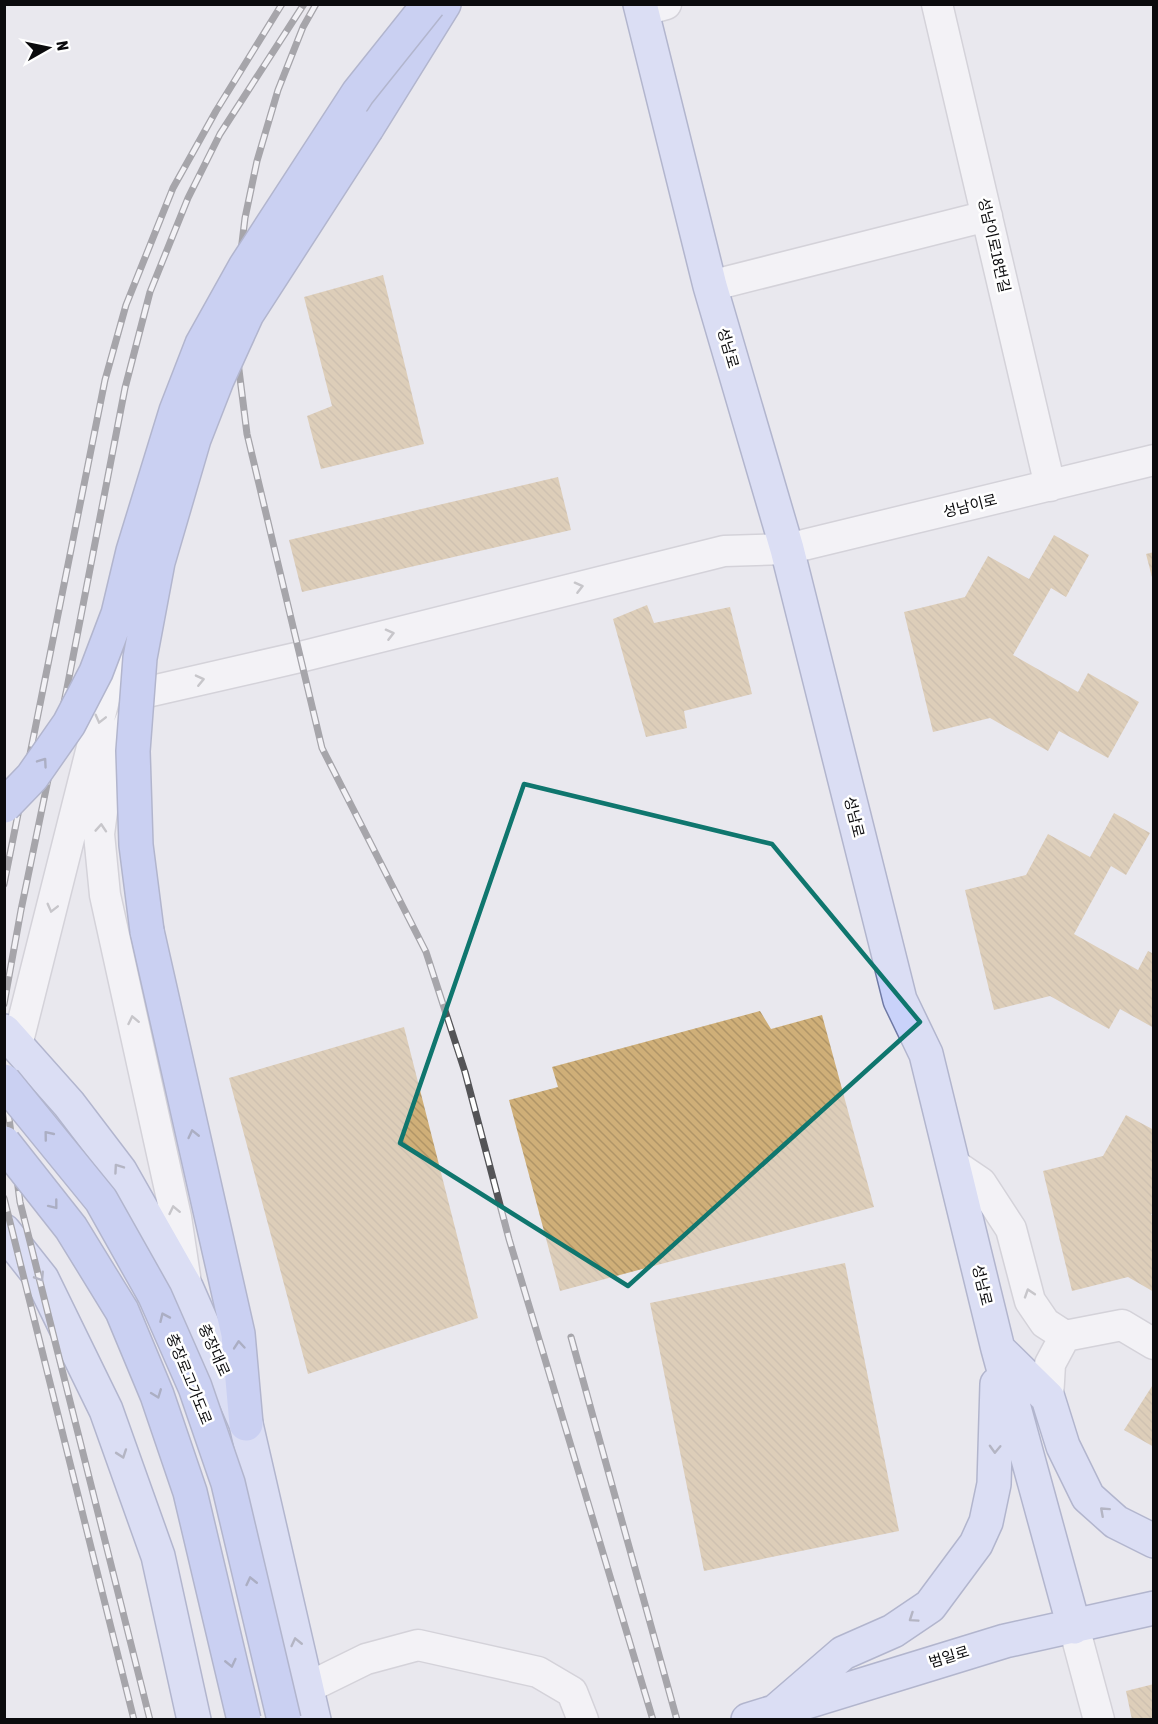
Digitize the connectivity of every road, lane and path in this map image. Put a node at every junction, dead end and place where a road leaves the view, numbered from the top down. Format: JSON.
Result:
{"nodes":[{"id":1,"x":429,"y":4,"type":"edge"},
{"id":2,"x":444,"y":4,"type":"edge"},
{"id":3,"x":457,"y":4,"type":"edge"},
{"id":4,"x":937,"y":4,"type":"edge"},
{"id":5,"x":649,"y":6,"type":"edge"},
{"id":6,"x":987,"y":216,"type":"junction"},
{"id":7,"x":710,"y":286,"type":"junction"},
{"id":8,"x":1154,"y":460,"type":"edge"},
{"id":9,"x":1050,"y":486,"type":"junction"},
{"id":10,"x":787,"y":549,"type":"junction"},
{"id":11,"x":143,"y":693,"type":"junction"},
{"id":12,"x":4,"y":806,"type":"edge"},
{"id":13,"x":10,"y":1038,"type":"edge"},
{"id":14,"x":4,"y":1081,"type":"edge"},
{"id":15,"x":4,"y":1143,"type":"edge"},
{"id":16,"x":953,"y":1164,"type":"junction"},
{"id":17,"x":4,"y":1231,"type":"edge"},
{"id":18,"x":187,"y":1289,"type":"junction"},
{"id":19,"x":1065,"y":1336,"type":"junction"},
{"id":20,"x":1154,"y":1344,"type":"edge"},
{"id":21,"x":998,"y":1349,"type":"junction"},
{"id":22,"x":1048,"y":1398,"type":"junction"},
{"id":23,"x":246,"y":1424,"type":"junction"},
{"id":24,"x":1154,"y":1541,"type":"edge"},
{"id":25,"x":1154,"y":1608,"type":"edge"},
{"id":26,"x":1074,"y":1627,"type":"junction"},
{"id":27,"x":310,"y":1704,"type":"edge"},
{"id":28,"x":763,"y":1715,"type":"edge"},
{"id":29,"x":194,"y":1719,"type":"edge"},
{"id":30,"x":244,"y":1719,"type":"edge"},
{"id":31,"x":284,"y":1719,"type":"edge"},
{"id":32,"x":335,"y":1719,"type":"edge"},
{"id":33,"x":582,"y":1719,"type":"edge"},
{"id":34,"x":1099,"y":1719,"type":"edge"}],
"edges":[{"from":12,"to":1,"type":"highway","one_way":true,"bridge":true},
{"from":1,"to":13,"type":"street","one_way":true},
{"from":23,"to":2,"type":"highway","one_way":true,"bridge":true},
{"from":3,"to":11,"type":"street"},
{"from":4,"to":6,"type":"street","name":"성남이로18번길"},
{"from":5,"to":7,"type":"main road","name":"성남로"},
{"from":6,"to":7,"type":"street"},
{"from":6,"to":9,"type":"street","name":"성남이로18번길"},
{"from":7,"to":10,"type":"main road","name":"성남로"},
{"from":8,"to":9,"type":"street","name":"성남이로"},
{"from":9,"to":10,"type":"street","name":"성남이로"},
{"from":11,"to":10,"type":"street","name":"성남이로","one_way":true},
{"from":10,"to":16,"type":"main road","name":"성남로"},
{"from":18,"to":11,"type":"street","one_way":true},
{"from":18,"to":13,"type":"main road","name":"충장대로","one_way":true},
{"from":31,"to":14,"type":"highway","name":"충장로고가도로","one_way":true,"bridge":true},
{"from":15,"to":30,"type":"highway","one_way":true,"bridge":true},
{"from":19,"to":16,"type":"street","one_way":true},
{"from":16,"to":21,"type":"main road","name":"성남로"},
{"from":17,"to":29,"type":"main road","one_way":true},
{"from":18,"to":23,"type":"main road","name":"충장대로"},
{"from":19,"to":20,"type":"street"},
{"from":19,"to":22,"type":"street"},
{"from":21,"to":22,"type":"main road"},
{"from":21,"to":26,"type":"main road","name":"성남로"},
{"from":21,"to":28,"type":"main road","one_way":true},
{"from":24,"to":22,"type":"main road","one_way":true},
{"from":27,"to":23,"type":"main road","name":"충장대로","one_way":true},
{"from":25,"to":26,"type":"main road","name":"범일로"},
{"from":26,"to":28,"type":"main road","name":"범일로"},
{"from":26,"to":34,"type":"street"},
{"from":27,"to":32,"type":"main road"},
{"from":27,"to":33,"type":"street"}]}
